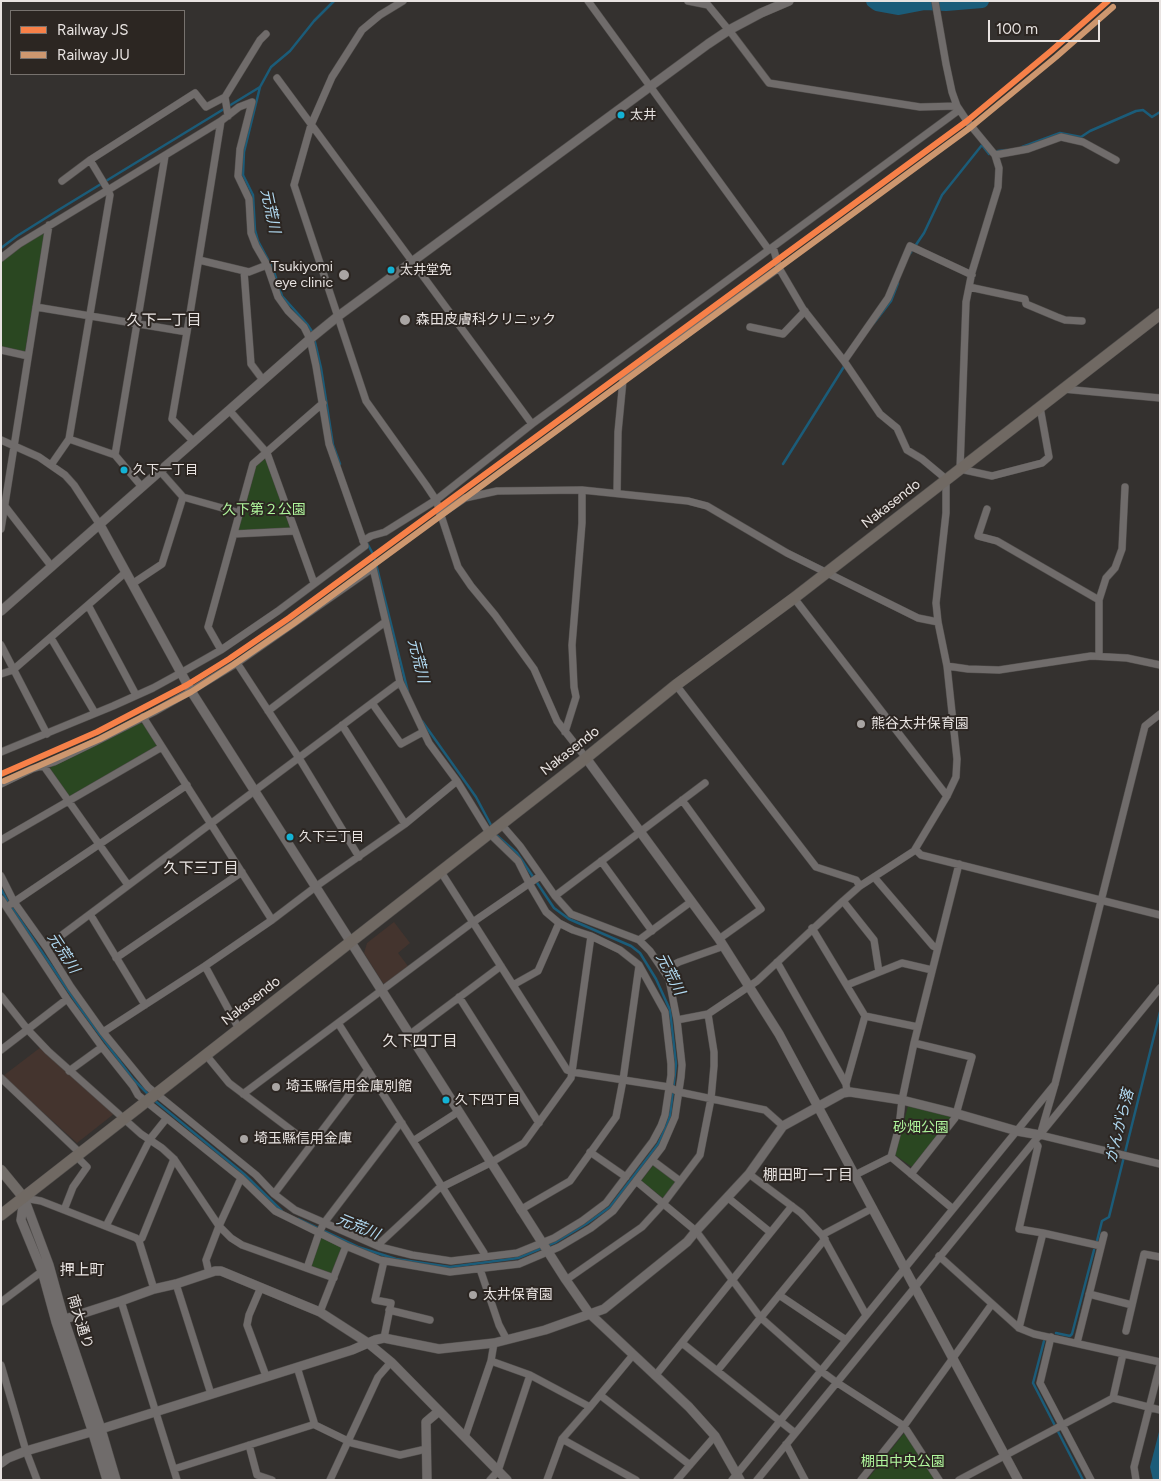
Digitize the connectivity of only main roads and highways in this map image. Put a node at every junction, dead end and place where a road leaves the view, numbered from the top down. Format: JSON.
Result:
{"nodes":[{"id":1,"x":1160,"y":314,"type":"edge"},
{"id":2,"x":1,"y":1170,"type":"edge"},
{"id":3,"x":24,"y":1198,"type":"junction"},
{"id":4,"x":1,"y":1215,"type":"edge"}],
"edges":[{"from":1,"to":3,"type":"highway","name":"Nakasendo"},
{"from":2,"to":3,"type":"main road"},
{"from":3,"to":4,"type":"highway","name":"Nakasendo"}]}
